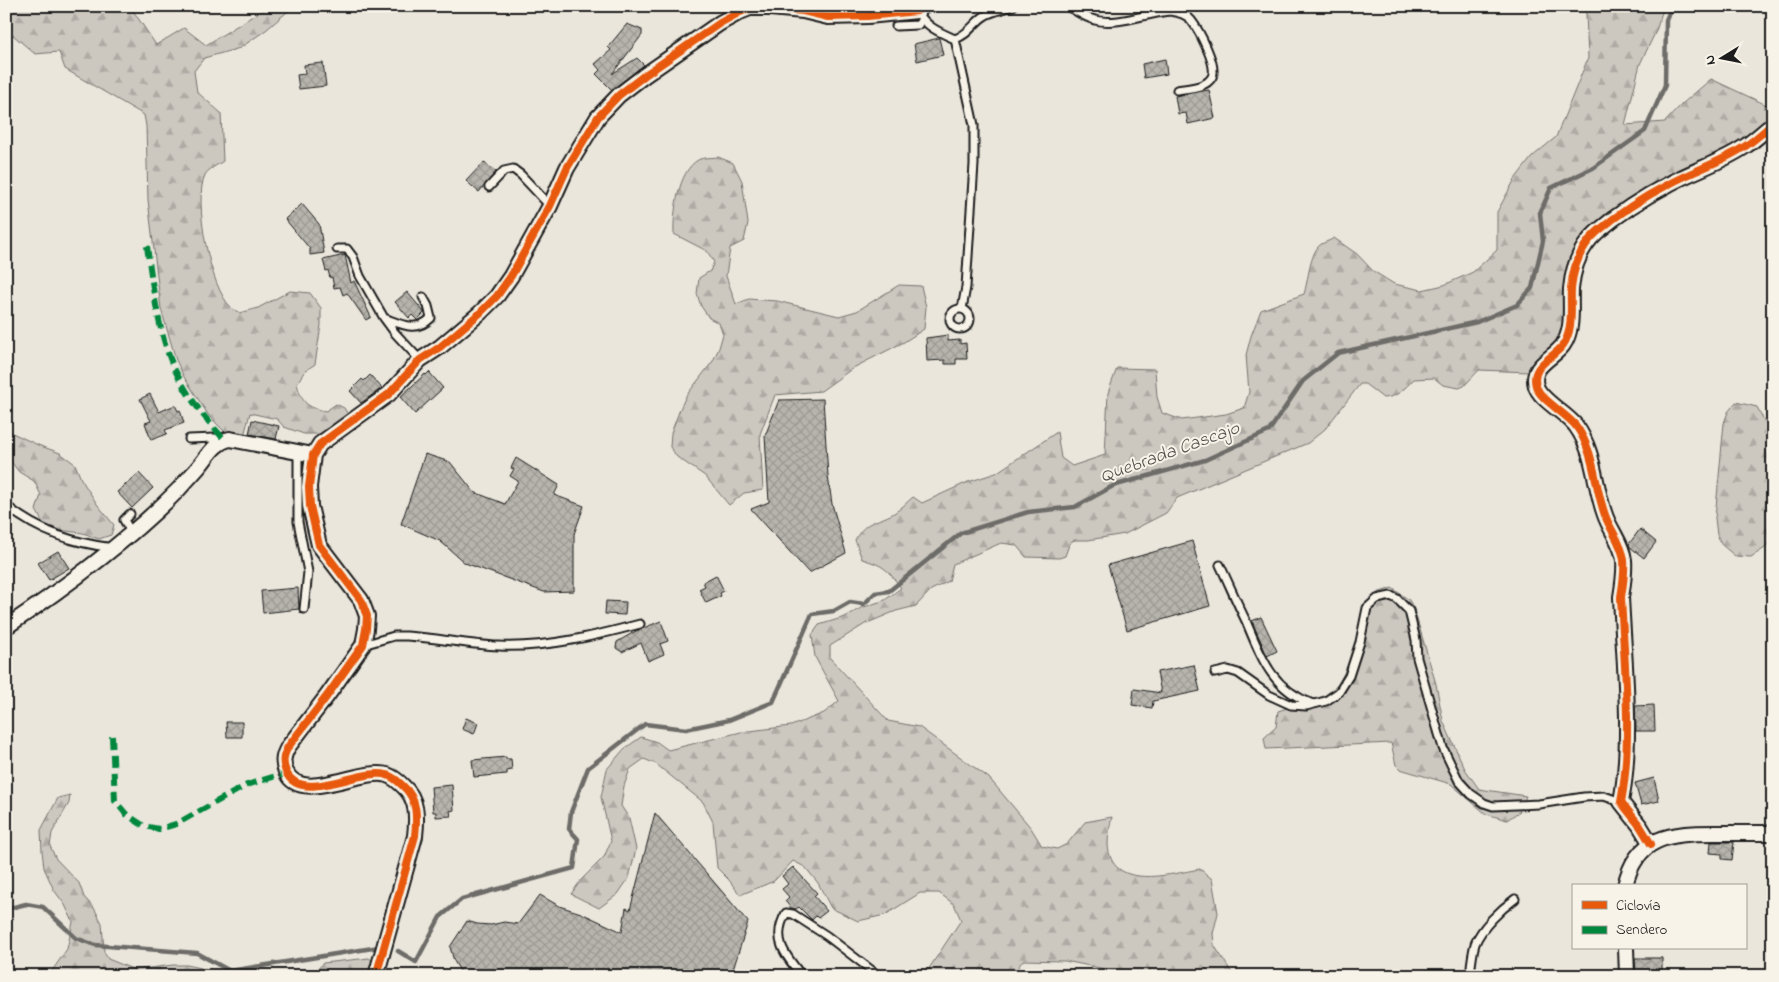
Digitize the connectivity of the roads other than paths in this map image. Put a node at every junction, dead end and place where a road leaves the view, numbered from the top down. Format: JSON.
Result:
{"nodes":[{"id":1,"x":1013,"y":6,"type":"edge"},
{"id":2,"x":1067,"y":6,"type":"edge"},
{"id":3,"x":760,"y":7,"type":"edge"},
{"id":4,"x":920,"y":12,"type":"edge"},
{"id":5,"x":896,"y":26,"type":"dead end"},
{"id":6,"x":955,"y":39,"type":"junction"},
{"id":7,"x":1177,"y":90,"type":"dead end"},
{"id":8,"x":1773,"y":124,"type":"edge"},
{"id":9,"x":489,"y":187,"type":"dead end"},
{"id":10,"x":550,"y":206,"type":"junction"},
{"id":11,"x":337,"y":249,"type":"dead end"},
{"id":12,"x":423,"y":297,"type":"dead end"},
{"id":13,"x":962,"y":309,"type":"dead end"},
{"id":14,"x":384,"y":318,"type":"junction"},
{"id":15,"x":420,"y":360,"type":"junction"},
{"id":16,"x":189,"y":440,"type":"dead end"},
{"id":17,"x":222,"y":441,"type":"junction"},
{"id":18,"x":298,"y":453,"type":"junction"},
{"id":19,"x":313,"y":455,"type":"junction"},
{"id":20,"x":8,"y":507,"type":"dead end"},
{"id":21,"x":130,"y":514,"type":"dead end"},
{"id":22,"x":131,"y":532,"type":"junction"},
{"id":23,"x":114,"y":548,"type":"junction"},
{"id":24,"x":1220,"y":566,"type":"dead end"},
{"id":25,"x":304,"y":610,"type":"dead end"},
{"id":26,"x":640,"y":624,"type":"dead end"},
{"id":27,"x":6,"y":627,"type":"edge"},
{"id":28,"x":363,"y":645,"type":"junction"},
{"id":29,"x":1215,"y":673,"type":"dead end"},
{"id":30,"x":1314,"y":704,"type":"junction"},
{"id":31,"x":1621,"y":802,"type":"junction"},
{"id":32,"x":1773,"y":833,"type":"edge"},
{"id":33,"x":1651,"y":844,"type":"junction"},
{"id":34,"x":1625,"y":884,"type":"edge"},
{"id":35,"x":1515,"y":899,"type":"dead end"},
{"id":36,"x":1626,"y":950,"type":"edge"},
{"id":37,"x":376,"y":976,"type":"edge"},
{"id":38,"x":802,"y":976,"type":"edge"},
{"id":39,"x":879,"y":976,"type":"edge"},
{"id":40,"x":1470,"y":976,"type":"edge"},
{"id":41,"x":1626,"y":976,"type":"edge"}],
"edges":[{"from":1,"to":6,"type":"lane"},
{"from":2,"to":7,"type":"lane"},
{"from":3,"to":4,"type":"street"},
{"from":3,"to":10,"type":"street"},
{"from":4,"to":5,"type":"lane"},
{"from":4,"to":6,"type":"lane"},
{"from":6,"to":13,"type":"lane"},
{"from":8,"to":31,"type":"street"},
{"from":9,"to":10,"type":"lane"},
{"from":10,"to":15,"type":"street"},
{"from":11,"to":14,"type":"lane"},
{"from":12,"to":14,"type":"lane"},
{"from":14,"to":15,"type":"lane"},
{"from":15,"to":19,"type":"street"},
{"from":16,"to":17,"type":"lane"},
{"from":17,"to":18,"type":"street"},
{"from":17,"to":22,"type":"street"},
{"from":18,"to":19,"type":"street"},
{"from":18,"to":25,"type":"lane"},
{"from":19,"to":28,"type":"street"},
{"from":20,"to":23,"type":"lane"},
{"from":21,"to":22,"type":"lane"},
{"from":22,"to":23,"type":"street"},
{"from":23,"to":27,"type":"street"},
{"from":24,"to":30,"type":"lane"},
{"from":26,"to":28,"type":"lane"},
{"from":28,"to":37,"type":"street"},
{"from":29,"to":30,"type":"lane"},
{"from":30,"to":31,"type":"lane"},
{"from":31,"to":33,"type":"street"},
{"from":32,"to":33,"type":"street"},
{"from":33,"to":34,"type":"street"},
{"from":35,"to":40,"type":"lane"},
{"from":36,"to":41,"type":"street"},
{"from":38,"to":39,"type":"lane"}]}
